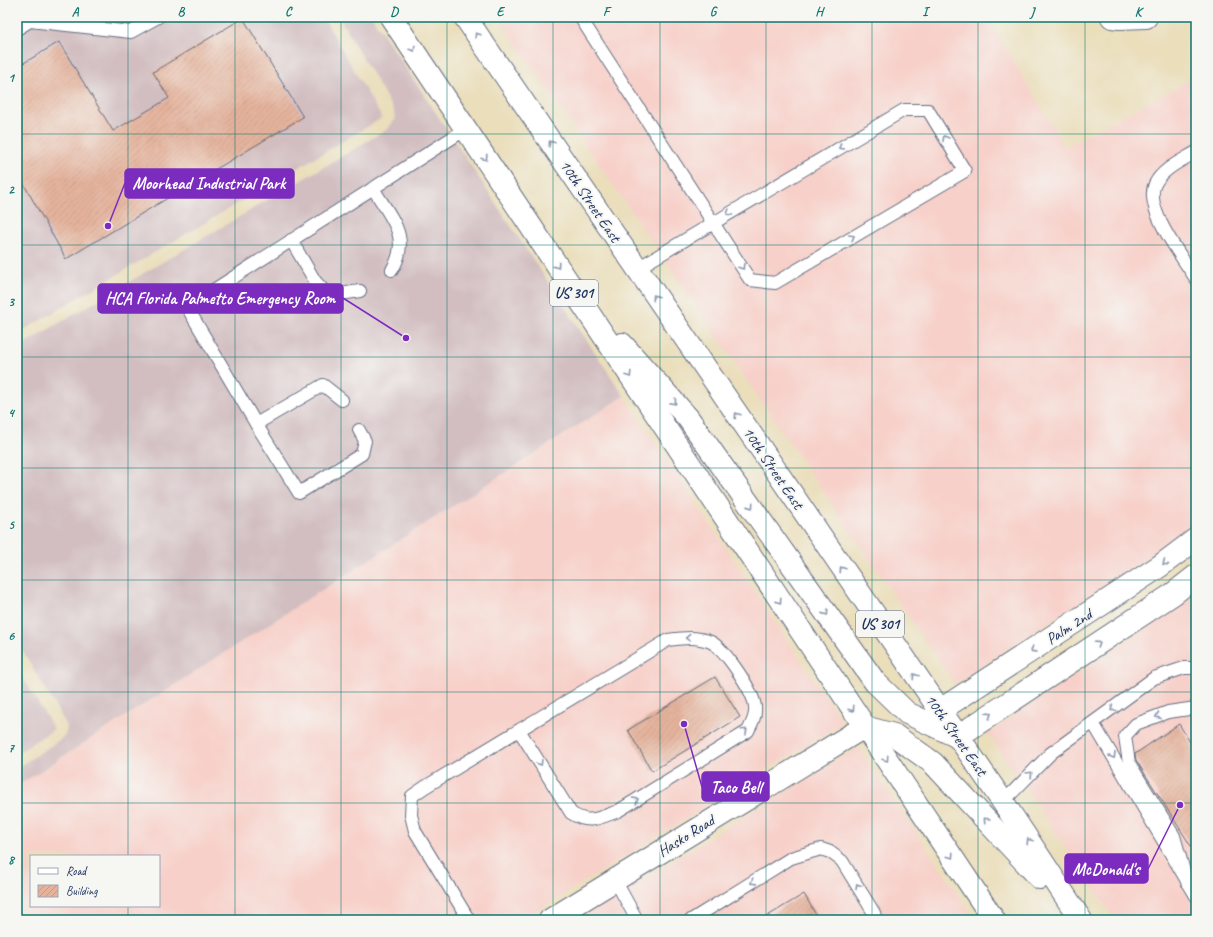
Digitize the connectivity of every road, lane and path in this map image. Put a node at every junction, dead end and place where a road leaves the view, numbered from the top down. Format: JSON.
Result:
{"nodes":[{"id":1,"x":158,"y":17,"type":"edge"},
{"id":2,"x":392,"y":17,"type":"edge"},
{"id":3,"x":465,"y":17,"type":"edge"},
{"id":4,"x":580,"y":17,"type":"edge"},
{"id":5,"x":1146,"y":17,"type":"edge"},
{"id":6,"x":1116,"y":18,"type":"edge"},
{"id":7,"x":17,"y":29,"type":"edge"},
{"id":8,"x":466,"y":129,"type":"junction"},
{"id":9,"x":1196,"y":152,"type":"edge"},
{"id":10,"x":373,"y":188,"type":"junction"},
{"id":11,"x":714,"y":222,"type":"junction"},
{"id":12,"x":291,"y":240,"type":"junction"},
{"id":13,"x":636,"y":269,"type":"junction"},
{"id":14,"x":392,"y":270,"type":"dead end"},
{"id":15,"x":1196,"y":279,"type":"edge"},
{"id":16,"x":572,"y":290,"type":"junction"},
{"id":17,"x":360,"y":291,"type":"dead end"},
{"id":18,"x":342,"y":400,"type":"dead end"},
{"id":19,"x":256,"y":424,"type":"junction"},
{"id":20,"x":359,"y":430,"type":"dead end"},
{"id":21,"x":1196,"y":539,"type":"edge"},
{"id":22,"x":1196,"y":576,"type":"edge"},
{"id":23,"x":1196,"y":668,"type":"edge"},
{"id":24,"x":1196,"y":708,"type":"edge"},
{"id":25,"x":940,"y":712,"type":"junction"},
{"id":26,"x":1093,"y":723,"type":"junction"},
{"id":27,"x":864,"y":727,"type":"junction"},
{"id":28,"x":520,"y":730,"type":"junction"},
{"id":29,"x":957,"y":737,"type":"junction"},
{"id":30,"x":1003,"y":802,"type":"junction"},
{"id":31,"x":615,"y":880,"type":"junction"},
{"id":32,"x":1187,"y":882,"type":"junction"},
{"id":33,"x":1196,"y":896,"type":"edge"},
{"id":34,"x":469,"y":920,"type":"edge"},
{"id":35,"x":550,"y":920,"type":"edge"},
{"id":36,"x":637,"y":920,"type":"edge"},
{"id":37,"x":691,"y":920,"type":"edge"},
{"id":38,"x":876,"y":920,"type":"edge"},
{"id":39,"x":994,"y":920,"type":"edge"},
{"id":40,"x":1080,"y":920,"type":"edge"}],
"edges":[{"from":1,"to":7,"type":"lane"},
{"from":2,"to":8,"type":"main road","number":"US 301","one_way":true},
{"from":13,"to":3,"type":"main road","name":"10th Street East","number":"US 301","one_way":true},
{"from":4,"to":11,"type":"lane"},
{"from":5,"to":6,"type":"main road"},
{"from":8,"to":10,"type":"lane"},
{"from":8,"to":16,"type":"main road","number":"US 301","one_way":true},
{"from":9,"to":15,"type":"lane"},
{"from":10,"to":12,"type":"lane"},
{"from":10,"to":14,"type":"lane"},
{"from":11,"to":11,"type":"lane","one_way":true},
{"from":11,"to":13,"type":"lane"},
{"from":12,"to":17,"type":"lane"},
{"from":12,"to":19,"type":"lane"},
{"from":25,"to":13,"type":"main road","name":"10th Street East","number":"US 301","one_way":true},
{"from":16,"to":27,"type":"main road","number":"US 301","one_way":true},
{"from":16,"to":29,"type":"main road","one_way":true},
{"from":18,"to":19,"type":"lane"},
{"from":19,"to":20,"type":"lane"},
{"from":21,"to":25,"type":"main road","name":"Palm 2nd","one_way":true},
{"from":29,"to":22,"type":"main road","name":"Palm 2nd","one_way":true},
{"from":23,"to":26,"type":"lane","one_way":true},
{"from":24,"to":32,"type":"lane","one_way":true},
{"from":25,"to":29,"type":"main road","name":"10th Street East","number":"US 301"},
{"from":30,"to":26,"type":"lane","one_way":true},
{"from":26,"to":32,"type":"lane","one_way":true},
{"from":27,"to":31,"type":"main road","name":"Hasko Road"},
{"from":27,"to":39,"type":"main road","number":"US 301","one_way":true},
{"from":40,"to":27,"type":"main road","one_way":true},
{"from":28,"to":28,"type":"lane","one_way":true},
{"from":28,"to":34,"type":"lane"},
{"from":29,"to":30,"type":"main road","name":"10th Street East","number":"US 301"},
{"from":40,"to":30,"type":"main road","name":"10th Street East","number":"US 301","one_way":true},
{"from":31,"to":35,"type":"main road","name":"Hasko Road"},
{"from":31,"to":36,"type":"lane"},
{"from":32,"to":33,"type":"lane"},
{"from":38,"to":37,"type":"lane","one_way":true}]}
